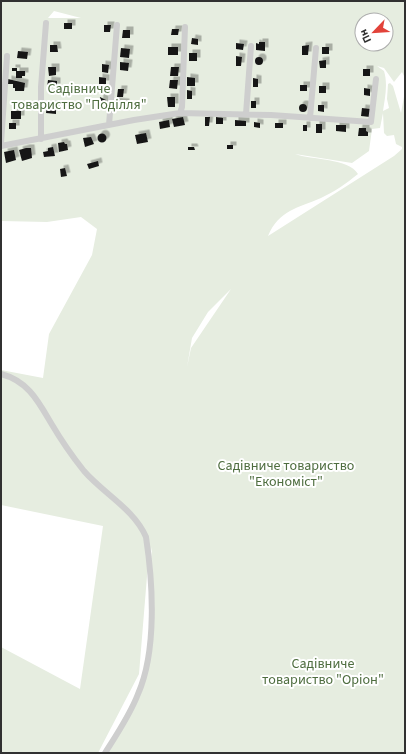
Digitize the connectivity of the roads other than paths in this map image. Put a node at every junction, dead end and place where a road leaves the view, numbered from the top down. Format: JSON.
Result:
{"nodes":[{"id":1,"x":46,"y":23,"type":"dead end"},
{"id":2,"x":117,"y":25,"type":"dead end"},
{"id":3,"x":185,"y":27,"type":"dead end"},
{"id":4,"x":251,"y":46,"type":"dead end"},
{"id":5,"x":316,"y":48,"type":"dead end"},
{"id":6,"x":7,"y":56,"type":"dead end"},
{"id":7,"x":376,"y":79,"type":"dead end"},
{"id":8,"x":180,"y":112,"type":"junction"},
{"id":9,"x":246,"y":114,"type":"junction"},
{"id":10,"x":310,"y":118,"type":"junction"},
{"id":11,"x":109,"y":125,"type":"junction"},
{"id":12,"x":41,"y":139,"type":"junction"},
{"id":13,"x":1,"y":143,"type":"edge"},
{"id":14,"x":1,"y":146,"type":"edge"},
{"id":15,"x":1,"y":374,"type":"edge"},
{"id":16,"x":105,"y":753,"type":"edge"}],
"edges":[{"from":1,"to":12,"type":"street"},
{"from":2,"to":11,"type":"street"},
{"from":3,"to":8,"type":"street"},
{"from":4,"to":9,"type":"street"},
{"from":5,"to":10,"type":"street"},
{"from":6,"to":13,"type":"street"},
{"from":7,"to":10,"type":"street"},
{"from":8,"to":9,"type":"street"},
{"from":8,"to":11,"type":"street"},
{"from":9,"to":10,"type":"street"},
{"from":11,"to":12,"type":"street"},
{"from":12,"to":14,"type":"street"},
{"from":15,"to":16,"type":"street"}]}
